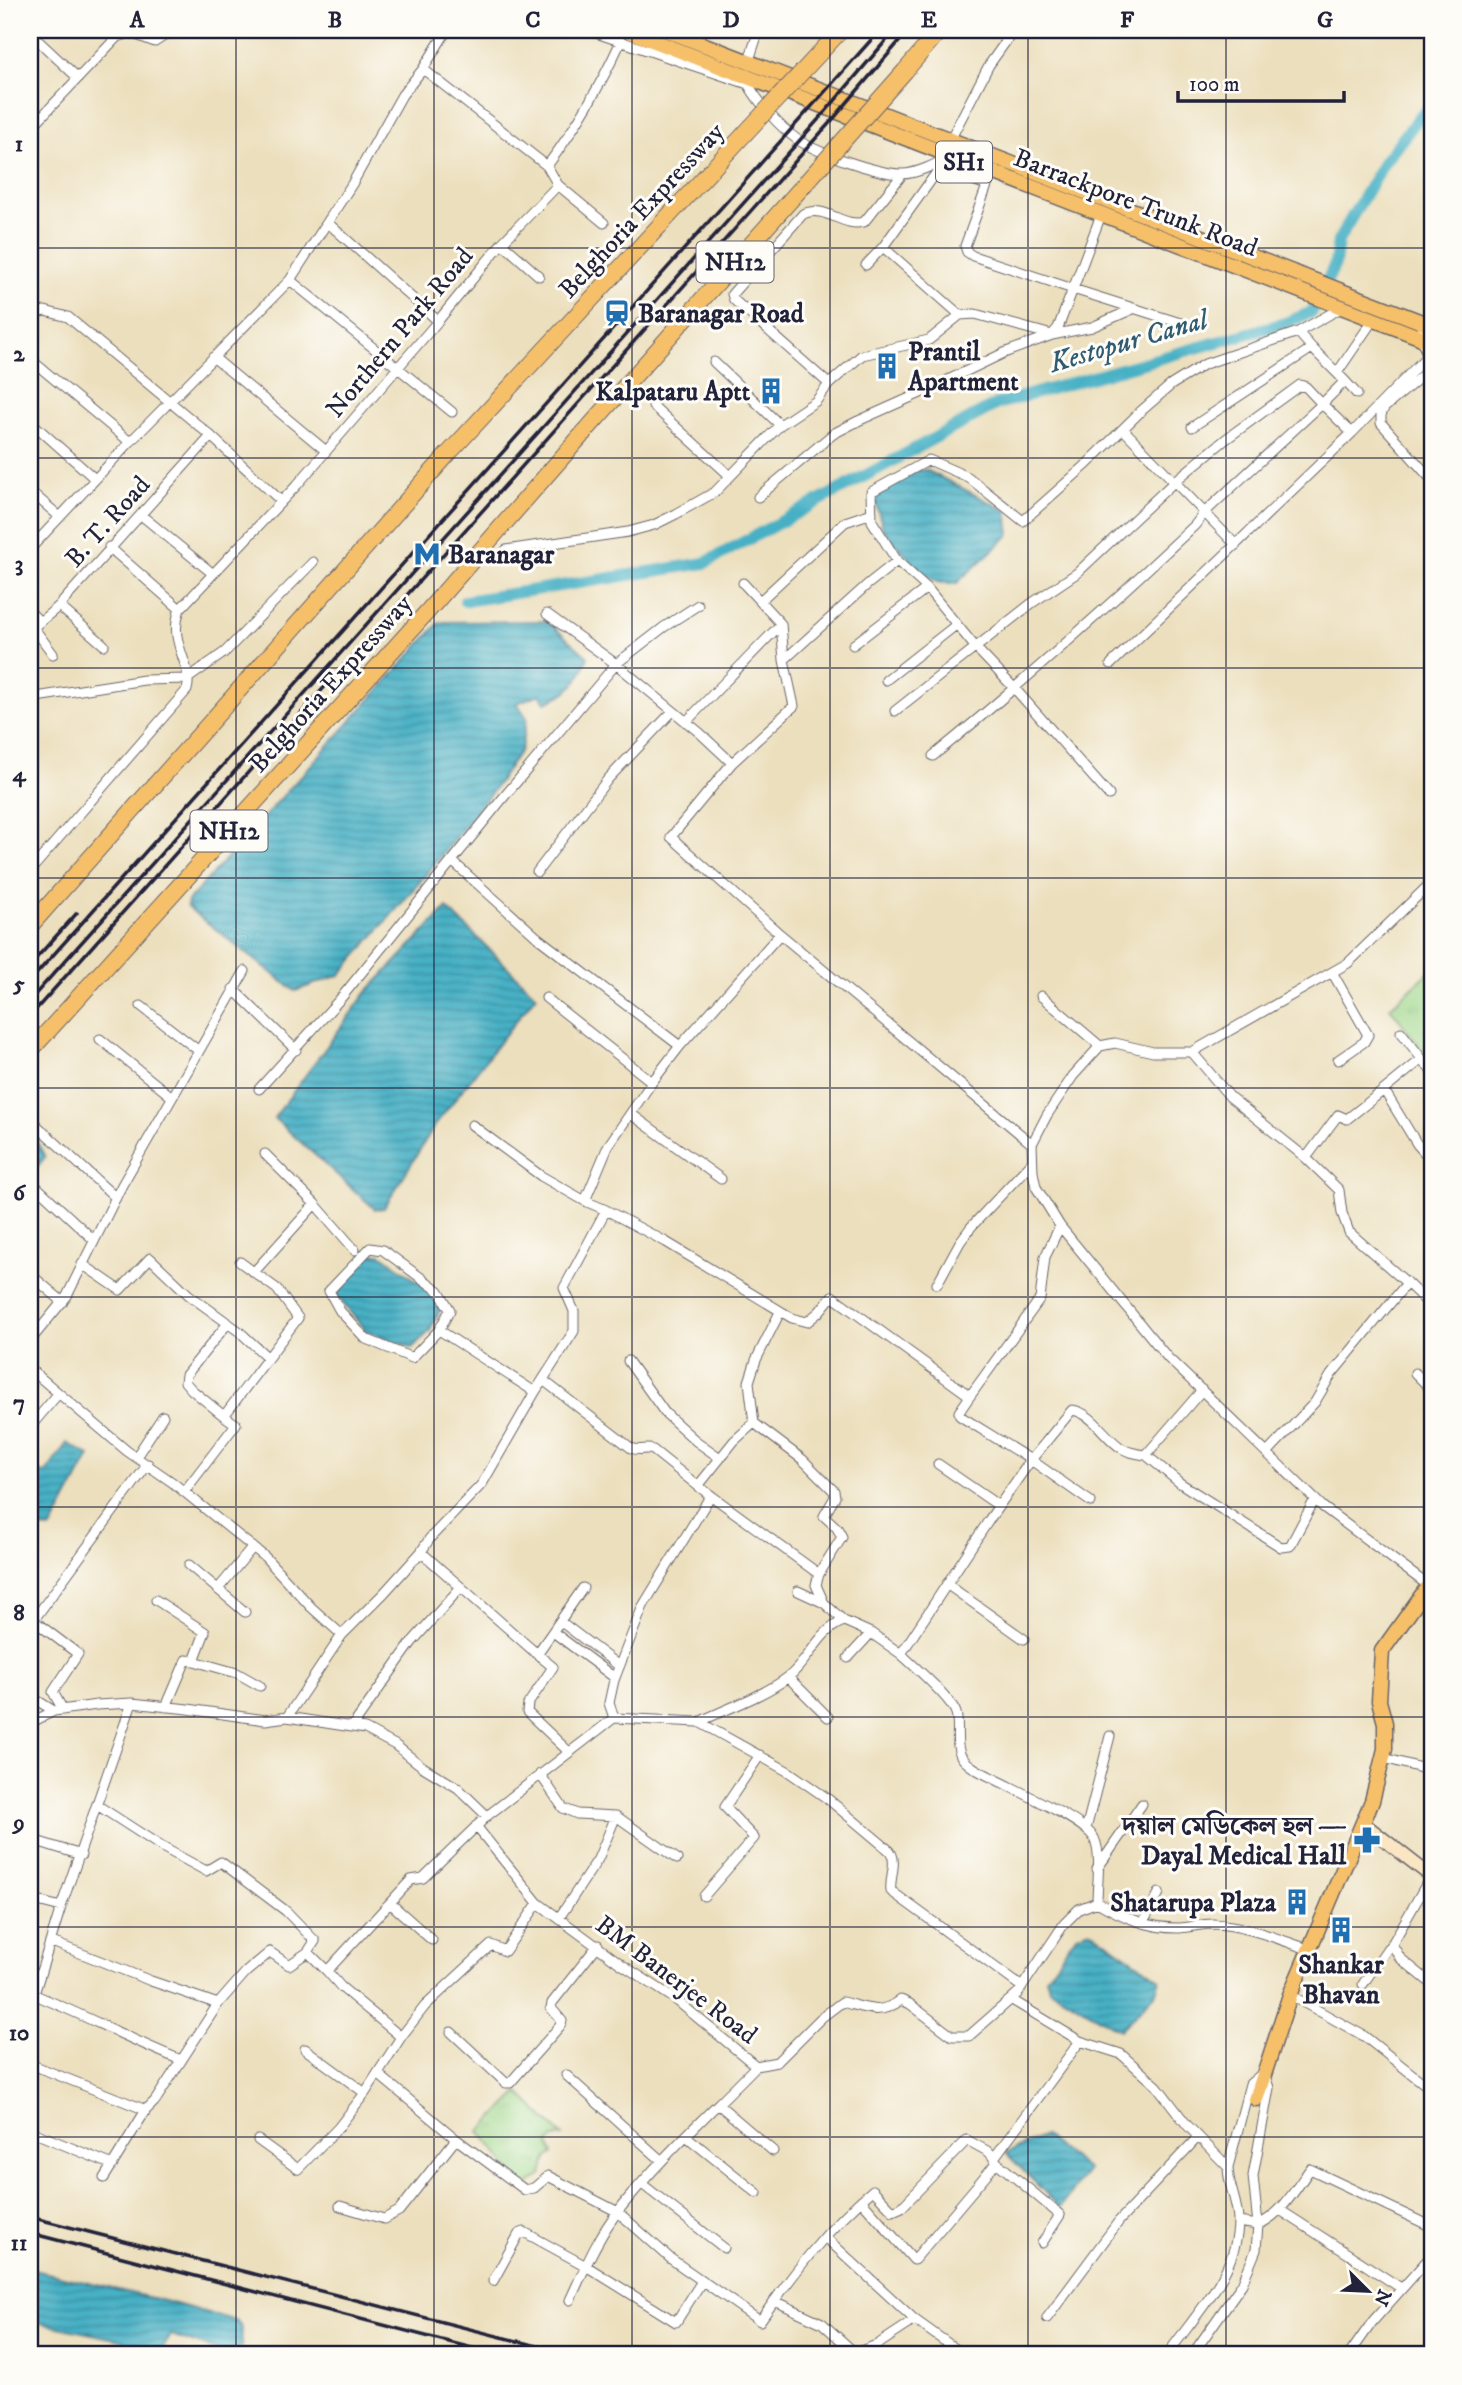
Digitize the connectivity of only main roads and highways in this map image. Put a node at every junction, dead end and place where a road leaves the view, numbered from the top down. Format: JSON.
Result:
{"nodes":[{"id":1,"x":666,"y":30,"type":"edge"},
{"id":2,"x":841,"y":30,"type":"edge"},
{"id":3,"x":940,"y":30,"type":"edge"},
{"id":4,"x":624,"y":36,"type":"edge"},
{"id":5,"x":1426,"y":324,"type":"edge"},
{"id":6,"x":1429,"y":352,"type":"edge"},
{"id":7,"x":30,"y":926,"type":"edge"},
{"id":8,"x":30,"y":1051,"type":"edge"},
{"id":9,"x":1431,"y":1583,"type":"edge"},
{"id":10,"x":1256,"y":2099,"type":"dead end"}],
"edges":[{"from":1,"to":5,"type":"main road","name":"Barrackpore Trunk Road","number":"SH1"},
{"from":2,"to":7,"type":"highway","name":"Belghoria Expressway","number":"NH12","bridge":true},
{"from":3,"to":8,"type":"highway","name":"Belghoria Expressway","number":"NH12","bridge":true},
{"from":4,"to":6,"type":"main road","name":"Barrackpore Trunk Road","number":"SH1"},
{"from":9,"to":10,"type":"main road"}]}
